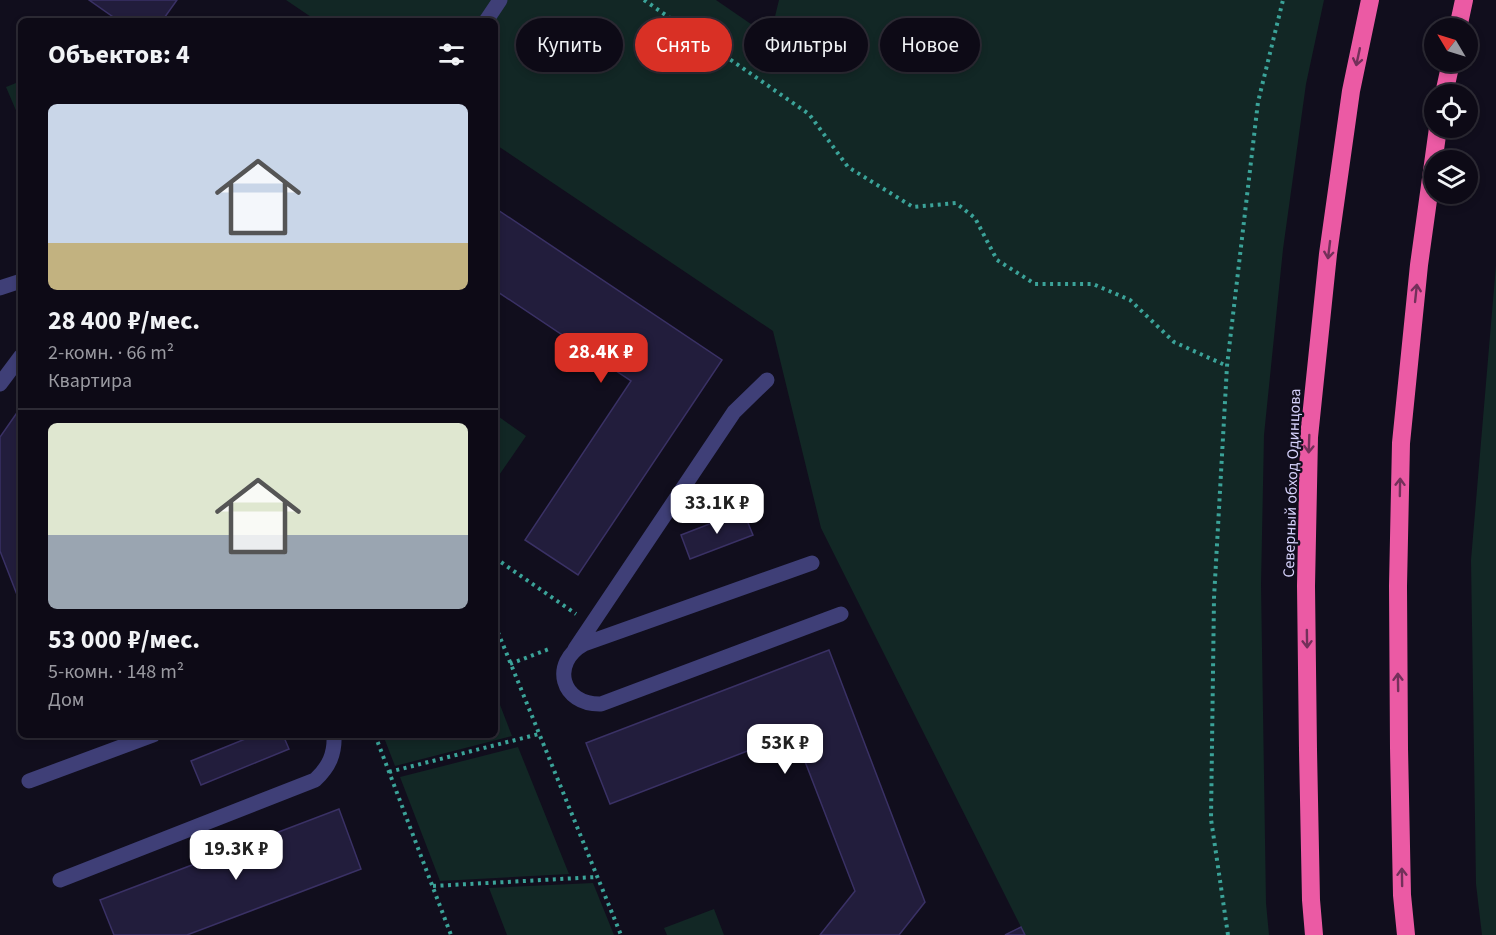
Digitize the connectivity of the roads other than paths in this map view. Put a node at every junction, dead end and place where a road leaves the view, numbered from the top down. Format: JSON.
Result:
{"nodes":[{"id":1,"x":500,"y":0,"type":"edge"},
{"id":2,"x":1370,"y":0,"type":"edge"},
{"id":3,"x":1464,"y":0,"type":"edge"},
{"id":4,"x":488,"y":18,"type":"edge"},
{"id":5,"x":1460,"y":18,"type":"edge"},
{"id":6,"x":1437,"y":138,"type":"edge"},
{"id":7,"x":18,"y":281,"type":"edge"},
{"id":8,"x":0,"y":288,"type":"edge"},
{"id":9,"x":18,"y":360,"type":"edge"},
{"id":10,"x":767,"y":380,"type":"dead end"},
{"id":11,"x":0,"y":384,"type":"edge"},
{"id":12,"x":812,"y":562,"type":"dead end"},
{"id":13,"x":841,"y":614,"type":"dead end"},
{"id":14,"x":575,"y":649,"type":"junction"},
{"id":15,"x":145,"y":738,"type":"edge"},
{"id":16,"x":334,"y":738,"type":"edge"},
{"id":17,"x":29,"y":781,"type":"dead end"},
{"id":18,"x":60,"y":880,"type":"dead end"},
{"id":19,"x":1314,"y":935,"type":"edge"},
{"id":20,"x":1406,"y":935,"type":"edge"}],
"edges":[{"from":1,"to":4,"type":"lane"},
{"from":2,"to":19,"type":"highway","name":"Северный обход Одинцова","one_way":true},
{"from":3,"to":5,"type":"highway"},
{"from":20,"to":6,"type":"highway","one_way":true},
{"from":7,"to":8,"type":"lane"},
{"from":9,"to":11,"type":"lane"},
{"from":10,"to":14,"type":"lane"},
{"from":12,"to":14,"type":"lane"},
{"from":13,"to":14,"type":"lane"},
{"from":15,"to":17,"type":"lane"},
{"from":16,"to":18,"type":"lane"}]}
